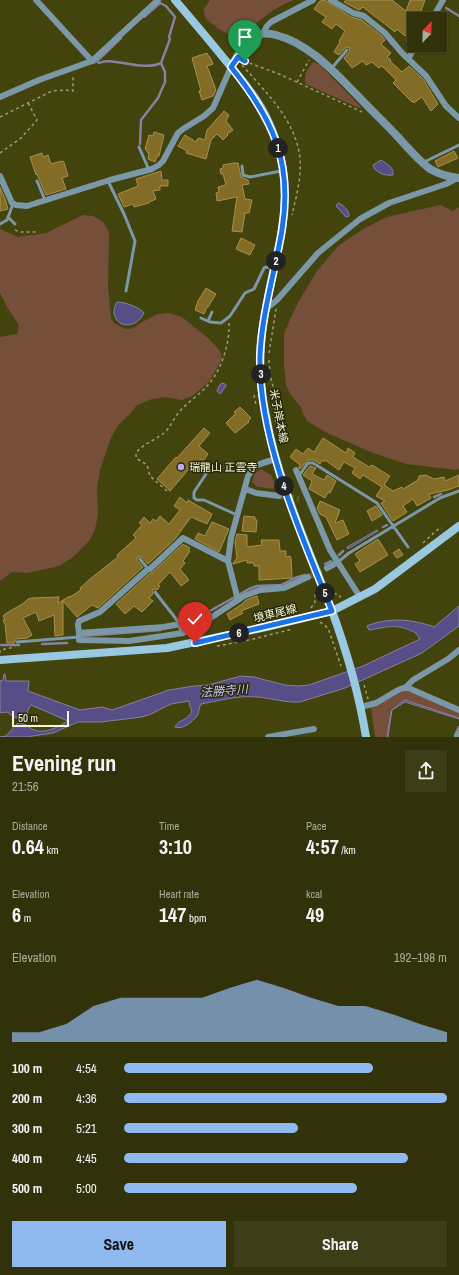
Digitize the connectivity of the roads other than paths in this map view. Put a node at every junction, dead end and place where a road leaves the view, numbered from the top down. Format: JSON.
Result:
{"nodes":[{"id":1,"x":36,"y":0,"type":"edge"},
{"id":2,"x":158,"y":0,"type":"edge"},
{"id":3,"x":175,"y":0,"type":"edge"},
{"id":4,"x":313,"y":0,"type":"edge"},
{"id":5,"x":331,"y":0,"type":"edge"},
{"id":6,"x":443,"y":0,"type":"edge"},
{"id":7,"x":436,"y":12,"type":"edge"},
{"id":8,"x":263,"y":33,"type":"junction"},
{"id":9,"x":347,"y":50,"type":"dead end"},
{"id":10,"x":412,"y":52,"type":"edge"},
{"id":11,"x":408,"y":59,"type":"junction"},
{"id":12,"x":92,"y":61,"type":"junction"},
{"id":13,"x":231,"y":67,"type":"junction"},
{"id":14,"x":331,"y":69,"type":"junction"},
{"id":15,"x":0,"y":97,"type":"edge"},
{"id":16,"x":459,"y":118,"type":"edge"},
{"id":17,"x":459,"y":145,"type":"edge"},
{"id":18,"x":139,"y":147,"type":"dead end"},
{"id":19,"x":422,"y":163,"type":"junction"},
{"id":20,"x":242,"y":166,"type":"dead end"},
{"id":21,"x":149,"y":170,"type":"junction"},
{"id":22,"x":283,"y":171,"type":"junction"},
{"id":23,"x":0,"y":176,"type":"edge"},
{"id":24,"x":458,"y":178,"type":"edge"},
{"id":25,"x":37,"y":181,"type":"dead end"},
{"id":26,"x":108,"y":181,"type":"junction"},
{"id":27,"x":45,"y":201,"type":"junction"},
{"id":28,"x":13,"y":204,"type":"junction"},
{"id":29,"x":10,"y":219,"type":"junction"},
{"id":30,"x":0,"y":224,"type":"edge"},
{"id":31,"x":15,"y":224,"type":"dead end"},
{"id":32,"x":275,"y":269,"type":"junction"},
{"id":33,"x":126,"y":291,"type":"dead end"},
{"id":34,"x":266,"y":309,"type":"junction"},
{"id":35,"x":212,"y":312,"type":"dead end"},
{"id":36,"x":201,"y":318,"type":"dead end"},
{"id":37,"x":208,"y":321,"type":"junction"},
{"id":38,"x":276,"y":459,"type":"junction"},
{"id":39,"x":198,"y":467,"type":"dead end"},
{"id":40,"x":297,"y":473,"type":"joint"},
{"id":41,"x":245,"y":489,"type":"junction"},
{"id":42,"x":459,"y":492,"type":"edge"},
{"id":43,"x":279,"y":496,"type":"tunnel mouth"},
{"id":44,"x":299,"y":499,"type":"tunnel mouth"},
{"id":45,"x":308,"y":500,"type":"junction"},
{"id":46,"x":238,"y":515,"type":"junction"},
{"id":47,"x":459,"y":526,"type":"edge"},
{"id":48,"x":393,"y":527,"type":"junction"},
{"id":49,"x":408,"y":547,"type":"dead end"},
{"id":50,"x":140,"y":559,"type":"dead end"},
{"id":51,"x":228,"y":561,"type":"junction"},
{"id":52,"x":338,"y":562,"type":"junction"},
{"id":53,"x":326,"y":568,"type":"tunnel mouth"},
{"id":54,"x":149,"y":570,"type":"junction"},
{"id":55,"x":308,"y":578,"type":"tunnel mouth"},
{"id":56,"x":155,"y":592,"type":"dead end"},
{"id":57,"x":237,"y":597,"type":"junction"},
{"id":58,"x":360,"y":597,"type":"junction"},
{"id":59,"x":332,"y":611,"type":"junction"},
{"id":60,"x":182,"y":628,"type":"junction"},
{"id":61,"x":79,"y":635,"type":"junction"},
{"id":62,"x":129,"y":641,"type":"junction"},
{"id":63,"x":17,"y":642,"type":"dead end"},
{"id":64,"x":459,"y":650,"type":"edge"},
{"id":65,"x":130,"y":651,"type":"junction"},
{"id":66,"x":0,"y":660,"type":"edge"},
{"id":67,"x":406,"y":687,"type":"junction"},
{"id":68,"x":361,"y":707,"type":"junction"},
{"id":69,"x":459,"y":710,"type":"edge"},
{"id":70,"x":314,"y":729,"type":"dead end"},
{"id":71,"x":459,"y":734,"type":"edge"},
{"id":72,"x":268,"y":737,"type":"edge"},
{"id":73,"x":366,"y":737,"type":"edge"},
{"id":74,"x":458,"y":737,"type":"edge"}],
"edges":[{"from":1,"to":12,"type":"street"},
{"from":2,"to":12,"type":"street"},
{"from":3,"to":13,"type":"main road","name":"米子岸本線"},
{"from":4,"to":8,"type":"street"},
{"from":5,"to":11,"type":"street"},
{"from":6,"to":7,"type":"street"},
{"from":8,"to":13,"type":"street"},
{"from":8,"to":14,"type":"street"},
{"from":9,"to":14,"type":"lane"},
{"from":10,"to":11,"type":"street"},
{"from":11,"to":16,"type":"street"},
{"from":12,"to":15,"type":"street"},
{"from":13,"to":21,"type":"street"},
{"from":13,"to":22,"type":"main road","name":"米子岸本線"},
{"from":14,"to":19,"type":"street"},
{"from":17,"to":19,"type":"lane"},
{"from":18,"to":21,"type":"lane"},
{"from":19,"to":24,"type":"street"},
{"from":20,"to":22,"type":"lane"},
{"from":21,"to":26,"type":"street"},
{"from":22,"to":32,"type":"main road","name":"米子岸本線"},
{"from":23,"to":28,"type":"street"},
{"from":24,"to":34,"type":"street"},
{"from":25,"to":27,"type":"lane"},
{"from":26,"to":27,"type":"street"},
{"from":26,"to":33,"type":"lane"},
{"from":27,"to":28,"type":"street"},
{"from":28,"to":29,"type":"lane"},
{"from":29,"to":30,"type":"lane"},
{"from":29,"to":31,"type":"lane"},
{"from":32,"to":34,"type":"main road","name":"米子岸本線"},
{"from":32,"to":37,"type":"lane"},
{"from":34,"to":38,"type":"main road","name":"米子岸本線"},
{"from":35,"to":37,"type":"lane"},
{"from":36,"to":37,"type":"lane"},
{"from":38,"to":41,"type":"street"},
{"from":38,"to":59,"type":"main road","name":"米子岸本線"},
{"from":39,"to":46,"type":"lane"},
{"from":40,"to":45,"type":"street"},
{"from":40,"to":48,"type":"lane"},
{"from":41,"to":43,"type":"street"},
{"from":41,"to":46,"type":"street"},
{"from":42,"to":48,"type":"lane"},
{"from":44,"to":45,"type":"street"},
{"from":45,"to":52,"type":"street"},
{"from":46,"to":51,"type":"street"},
{"from":47,"to":58,"type":"main road","name":"境車尾線"},
{"from":48,"to":49,"type":"lane"},
{"from":48,"to":52,"type":"lane"},
{"from":50,"to":54,"type":"lane"},
{"from":51,"to":54,"type":"street"},
{"from":51,"to":57,"type":"street"},
{"from":52,"to":53,"type":"street"},
{"from":52,"to":58,"type":"street"},
{"from":54,"to":61,"type":"street"},
{"from":55,"to":57,"type":"street"},
{"from":56,"to":60,"type":"lane"},
{"from":57,"to":60,"type":"street"},
{"from":58,"to":59,"type":"main road","name":"境車尾線"},
{"from":59,"to":65,"type":"main road","name":"境車尾線"},
{"from":59,"to":68,"type":"main road","name":"米子岸本線"},
{"from":60,"to":61,"type":"street"},
{"from":60,"to":62,"type":"street"},
{"from":61,"to":62,"type":"street"},
{"from":61,"to":63,"type":"lane"},
{"from":62,"to":65,"type":"lane"},
{"from":64,"to":67,"type":"street"},
{"from":65,"to":66,"type":"main road","name":"境車尾線"},
{"from":67,"to":68,"type":"street"},
{"from":67,"to":69,"type":"street"},
{"from":68,"to":73,"type":"main road","name":"米子岸本線"},
{"from":70,"to":72,"type":"street"},
{"from":71,"to":74,"type":"street"}]}
